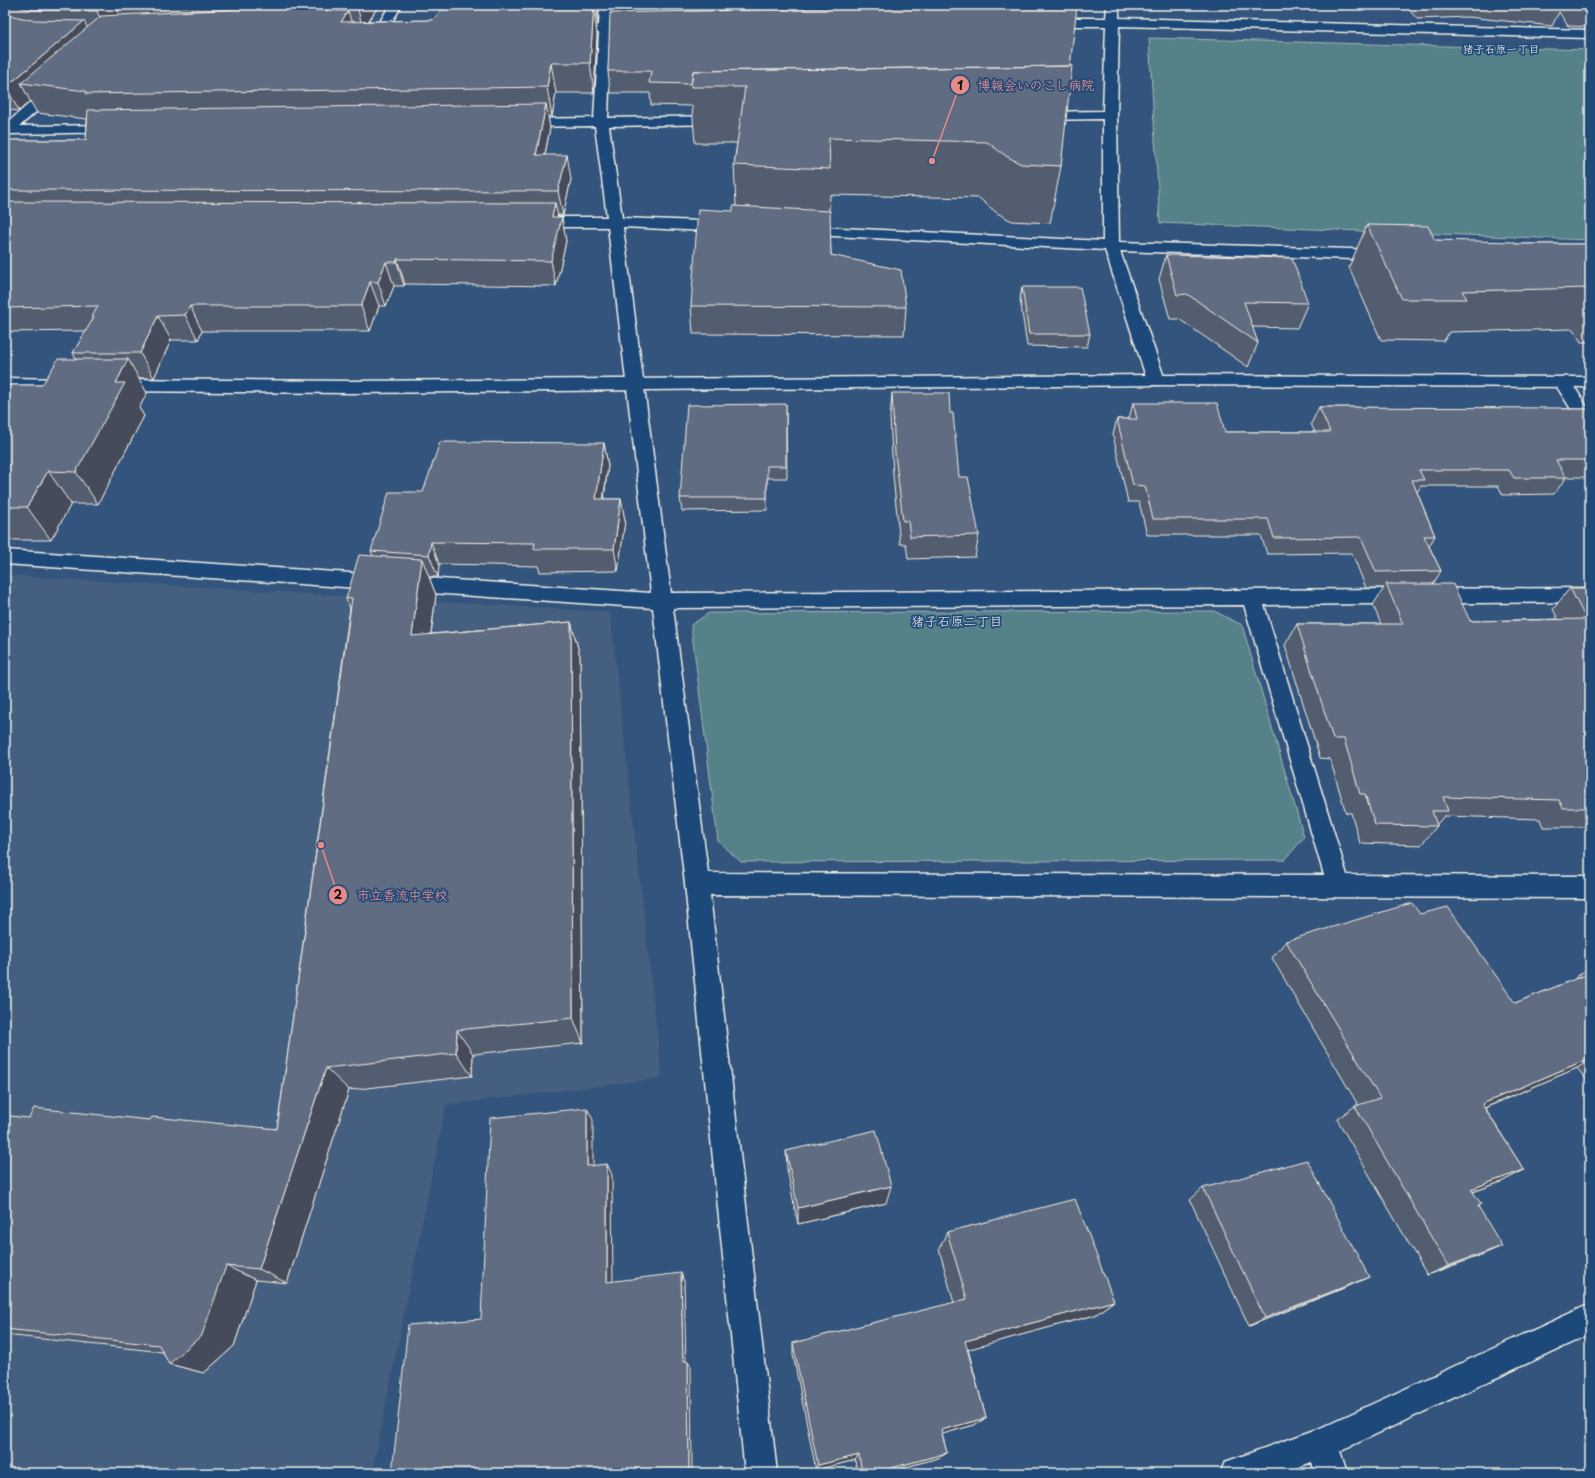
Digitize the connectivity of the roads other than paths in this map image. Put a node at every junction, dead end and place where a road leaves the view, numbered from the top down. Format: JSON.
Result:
{"nodes":[{"id":1,"x":396,"y":5,"type":"edge"},
{"id":2,"x":606,"y":5,"type":"edge"},
{"id":3,"x":1113,"y":5,"type":"edge"},
{"id":4,"x":1035,"y":22,"type":"edge"},
{"id":5,"x":1114,"y":22,"type":"junction"},
{"id":6,"x":1557,"y":22,"type":"edge"},
{"id":7,"x":653,"y":28,"type":"edge"},
{"id":8,"x":605,"y":29,"type":"junction"},
{"id":9,"x":558,"y":30,"type":"edge"},
{"id":10,"x":1565,"y":33,"type":"junction"},
{"id":11,"x":363,"y":34,"type":"edge"},
{"id":12,"x":394,"y":34,"type":"edge"},
{"id":13,"x":1590,"y":34,"type":"edge"},
{"id":14,"x":378,"y":35,"type":"junction"},
{"id":15,"x":65,"y":79,"type":"edge"},
{"id":16,"x":1110,"y":115,"type":"junction"},
{"id":17,"x":1023,"y":116,"type":"edge"},
{"id":18,"x":736,"y":120,"type":"dead end"},
{"id":19,"x":601,"y":122,"type":"junction"},
{"id":20,"x":506,"y":123,"type":"edge"},
{"id":21,"x":133,"y":128,"type":"edge"},
{"id":22,"x":6,"y":131,"type":"edge"},
{"id":23,"x":520,"y":222,"type":"edge"},
{"id":24,"x":615,"y":222,"type":"junction"},
{"id":25,"x":741,"y":228,"type":"edge"},
{"id":26,"x":788,"y":231,"type":"edge"},
{"id":27,"x":1111,"y":246,"type":"junction"},
{"id":28,"x":1398,"y":255,"type":"edge"},
{"id":29,"x":1156,"y":380,"type":"junction"},
{"id":30,"x":1563,"y":382,"type":"junction"},
{"id":31,"x":1590,"y":382,"type":"edge"},
{"id":32,"x":635,"y":383,"type":"junction"},
{"id":33,"x":5,"y":384,"type":"edge"},
{"id":34,"x":1590,"y":426,"type":"edge"},
{"id":35,"x":5,"y":557,"type":"edge"},
{"id":36,"x":1590,"y":594,"type":"edge"},
{"id":37,"x":1252,"y":597,"type":"junction"},
{"id":38,"x":662,"y":601,"type":"junction"},
{"id":39,"x":697,"y":884,"type":"junction"},
{"id":40,"x":1339,"y":887,"type":"junction"},
{"id":41,"x":1590,"y":888,"type":"edge"},
{"id":42,"x":1590,"y":1319,"type":"edge"},
{"id":43,"x":1322,"y":1443,"type":"junction"},
{"id":44,"x":761,"y":1473,"type":"edge"},
{"id":45,"x":1236,"y":1473,"type":"edge"},
{"id":46,"x":1331,"y":1473,"type":"edge"}],
"edges":[{"from":1,"to":14,"type":"street"},
{"from":2,"to":8,"type":"street"},
{"from":3,"to":5,"type":"street"},
{"from":4,"to":5,"type":"street"},
{"from":5,"to":10,"type":"street"},
{"from":5,"to":16,"type":"street"},
{"from":6,"to":10,"type":"street"},
{"from":7,"to":8,"type":"street"},
{"from":8,"to":9,"type":"street"},
{"from":8,"to":19,"type":"street"},
{"from":10,"to":13,"type":"street"},
{"from":11,"to":14,"type":"street"},
{"from":12,"to":14,"type":"street"},
{"from":15,"to":22,"type":"street"},
{"from":16,"to":17,"type":"street"},
{"from":16,"to":27,"type":"street"},
{"from":18,"to":19,"type":"street"},
{"from":19,"to":20,"type":"street"},
{"from":19,"to":24,"type":"street"},
{"from":21,"to":22,"type":"street"},
{"from":23,"to":24,"type":"street"},
{"from":24,"to":25,"type":"street"},
{"from":24,"to":32,"type":"street"},
{"from":26,"to":27,"type":"street"},
{"from":27,"to":28,"type":"street"},
{"from":27,"to":29,"type":"street"},
{"from":29,"to":30,"type":"street"},
{"from":29,"to":32,"type":"street"},
{"from":30,"to":31,"type":"street"},
{"from":30,"to":34,"type":"street"},
{"from":32,"to":33,"type":"street"},
{"from":32,"to":38,"type":"street"},
{"from":35,"to":38,"type":"street"},
{"from":36,"to":37,"type":"street"},
{"from":37,"to":38,"type":"street"},
{"from":37,"to":40,"type":"street"},
{"from":38,"to":39,"type":"street"},
{"from":39,"to":40,"type":"street"},
{"from":39,"to":44,"type":"street"},
{"from":40,"to":41,"type":"street"},
{"from":42,"to":43,"type":"street"},
{"from":43,"to":45,"type":"street"},
{"from":43,"to":46,"type":"street"}]}
